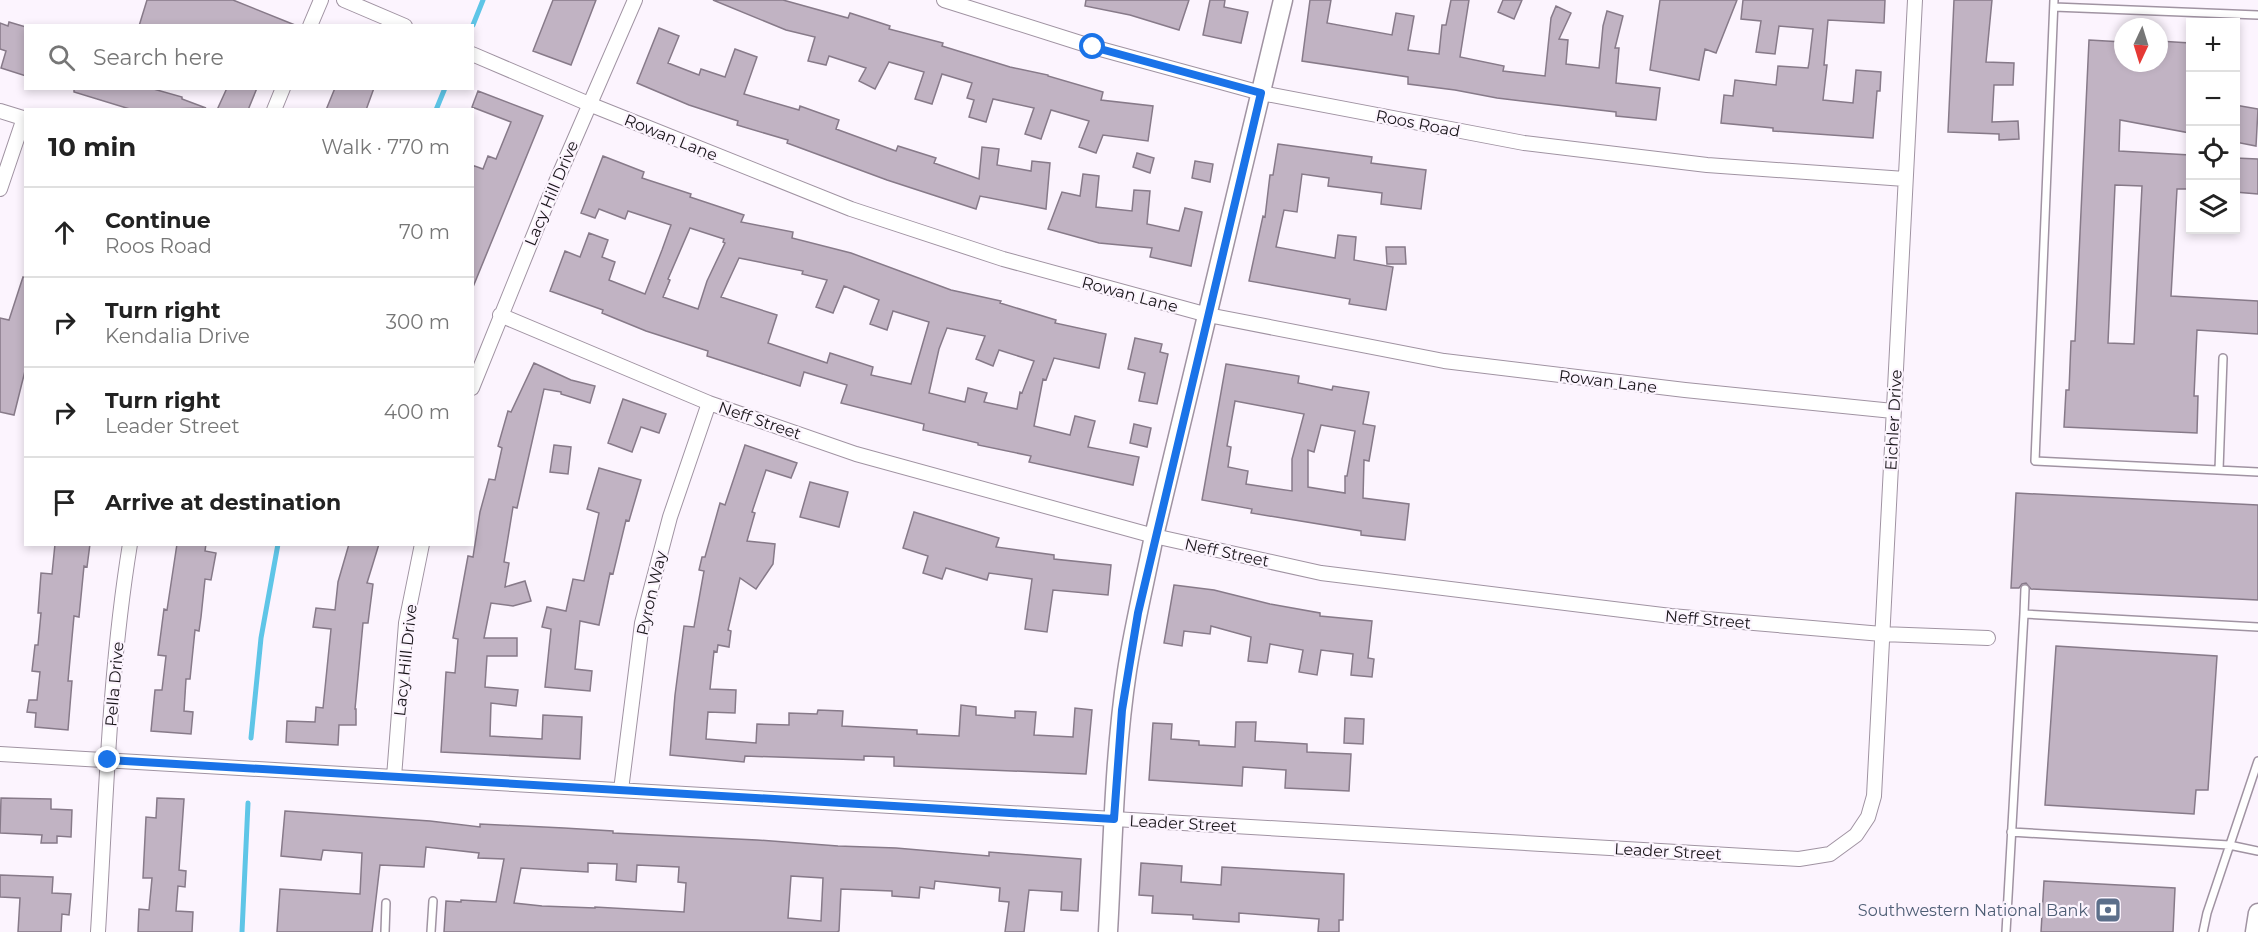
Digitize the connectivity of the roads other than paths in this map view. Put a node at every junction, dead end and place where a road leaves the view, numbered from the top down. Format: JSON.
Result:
{"nodes":[{"id":1,"x":321,"y":0,"type":"edge"},
{"id":2,"x":344,"y":0,"type":"edge"},
{"id":3,"x":634,"y":0,"type":"edge"},
{"id":4,"x":944,"y":0,"type":"edge"},
{"id":5,"x":1283,"y":0,"type":"edge"},
{"id":6,"x":1915,"y":0,"type":"edge"},
{"id":7,"x":2054,"y":3,"type":"edge"},
{"id":8,"x":2258,"y":15,"type":"edge"},
{"id":9,"x":311,"y":24,"type":"edge"},
{"id":10,"x":400,"y":24,"type":"edge"},
{"id":11,"x":474,"y":55,"type":"edge"},
{"id":12,"x":282,"y":90,"type":"edge"},
{"id":13,"x":1261,"y":93,"type":"junction"},
{"id":14,"x":589,"y":105,"type":"junction"},
{"id":15,"x":275,"y":108,"type":"edge"},
{"id":16,"x":0,"y":111,"type":"edge"},
{"id":17,"x":24,"y":118,"type":"edge"},
{"id":18,"x":24,"y":121,"type":"edge"},
{"id":19,"x":1905,"y":179,"type":"junction"},
{"id":20,"x":0,"y":189,"type":"edge"},
{"id":21,"x":500,"y":315,"type":"junction"},
{"id":22,"x":1208,"y":315,"type":"junction"},
{"id":23,"x":2223,"y":358,"type":"dead end"},
{"id":24,"x":474,"y":383,"type":"edge"},
{"id":25,"x":709,"y":403,"type":"junction"},
{"id":26,"x":1893,"y":411,"type":"junction"},
{"id":27,"x":2219,"y":470,"type":"junction"},
{"id":28,"x":2258,"y":472,"type":"edge"},
{"id":29,"x":1155,"y":536,"type":"junction"},
{"id":30,"x":130,"y":546,"type":"edge"},
{"id":31,"x":422,"y":546,"type":"edge"},
{"id":32,"x":2025,"y":588,"type":"dead end"},
{"id":33,"x":2024,"y":614,"type":"junction"},
{"id":34,"x":2258,"y":627,"type":"edge"},
{"id":35,"x":1882,"y":634,"type":"junction"},
{"id":36,"x":1988,"y":638,"type":"dead end"},
{"id":37,"x":0,"y":754,"type":"edge"},
{"id":38,"x":108,"y":760,"type":"junction"},
{"id":39,"x":2258,"y":761,"type":"edge"},
{"id":40,"x":394,"y":777,"type":"junction"},
{"id":41,"x":621,"y":790,"type":"junction"},
{"id":42,"x":1114,"y":819,"type":"junction"},
{"id":43,"x":2011,"y":832,"type":"junction"},
{"id":44,"x":1856,"y":835,"type":"joint"},
{"id":45,"x":2229,"y":845,"type":"junction"},
{"id":46,"x":2258,"y":852,"type":"edge"},
{"id":47,"x":433,"y":902,"type":"dead end"},
{"id":48,"x":386,"y":903,"type":"dead end"},
{"id":49,"x":2258,"y":913,"type":"edge"},
{"id":50,"x":98,"y":932,"type":"edge"},
{"id":51,"x":385,"y":932,"type":"edge"},
{"id":52,"x":430,"y":932,"type":"edge"},
{"id":53,"x":1108,"y":932,"type":"edge"},
{"id":54,"x":2006,"y":932,"type":"edge"},
{"id":55,"x":2204,"y":932,"type":"edge"},
{"id":56,"x":2255,"y":932,"type":"edge"}],
"edges":[{"from":1,"to":9,"type":"street"},
{"from":2,"to":10,"type":"street"},
{"from":3,"to":14,"type":"street","name":"Lacy Hill Drive"},
{"from":4,"to":13,"type":"street","name":"Roos Road"},
{"from":5,"to":13,"type":"street"},
{"from":6,"to":19,"type":"street","name":"Eichler Drive"},
{"from":7,"to":8,"type":"lane"},
{"from":7,"to":27,"type":"lane"},
{"from":11,"to":14,"type":"street","name":"Rowan Lane"},
{"from":12,"to":15,"type":"street"},
{"from":13,"to":19,"type":"street","name":"Roos Road"},
{"from":13,"to":22,"type":"street"},
{"from":14,"to":21,"type":"street","name":"Lacy Hill Drive"},
{"from":14,"to":22,"type":"street","name":"Rowan Lane"},
{"from":16,"to":17,"type":"street"},
{"from":18,"to":20,"type":"street"},
{"from":19,"to":26,"type":"street","name":"Eichler Drive"},
{"from":21,"to":24,"type":"street","name":"Lacy Hill Drive"},
{"from":21,"to":25,"type":"street","name":"Neff Street"},
{"from":22,"to":26,"type":"street","name":"Rowan Lane"},
{"from":22,"to":29,"type":"street"},
{"from":23,"to":27,"type":"lane"},
{"from":25,"to":29,"type":"street","name":"Neff Street"},
{"from":25,"to":41,"type":"street","name":"Pyron Way"},
{"from":26,"to":35,"type":"street","name":"Eichler Drive"},
{"from":27,"to":28,"type":"lane"},
{"from":29,"to":35,"type":"street","name":"Neff Street"},
{"from":29,"to":42,"type":"street"},
{"from":30,"to":38,"type":"street","name":"Pella Drive"},
{"from":31,"to":40,"type":"street","name":"Lacy Hill Drive"},
{"from":32,"to":33,"type":"lane"},
{"from":33,"to":34,"type":"lane"},
{"from":33,"to":43,"type":"lane"},
{"from":35,"to":36,"type":"street","name":"Neff Street"},
{"from":35,"to":44,"type":"street","name":"Eichler Drive"},
{"from":37,"to":38,"type":"street","name":"Leader Street"},
{"from":38,"to":40,"type":"street","name":"Leader Street"},
{"from":38,"to":50,"type":"street","name":"Pella Drive"},
{"from":39,"to":45,"type":"lane"},
{"from":40,"to":41,"type":"street","name":"Leader Street"},
{"from":41,"to":42,"type":"street","name":"Leader Street"},
{"from":42,"to":44,"type":"street","name":"Leader Street"},
{"from":42,"to":53,"type":"street"},
{"from":43,"to":45,"type":"lane"},
{"from":43,"to":54,"type":"lane"},
{"from":45,"to":46,"type":"lane"},
{"from":45,"to":55,"type":"lane"},
{"from":47,"to":52,"type":"lane"},
{"from":48,"to":51,"type":"lane"},
{"from":49,"to":56,"type":"street"}]}
